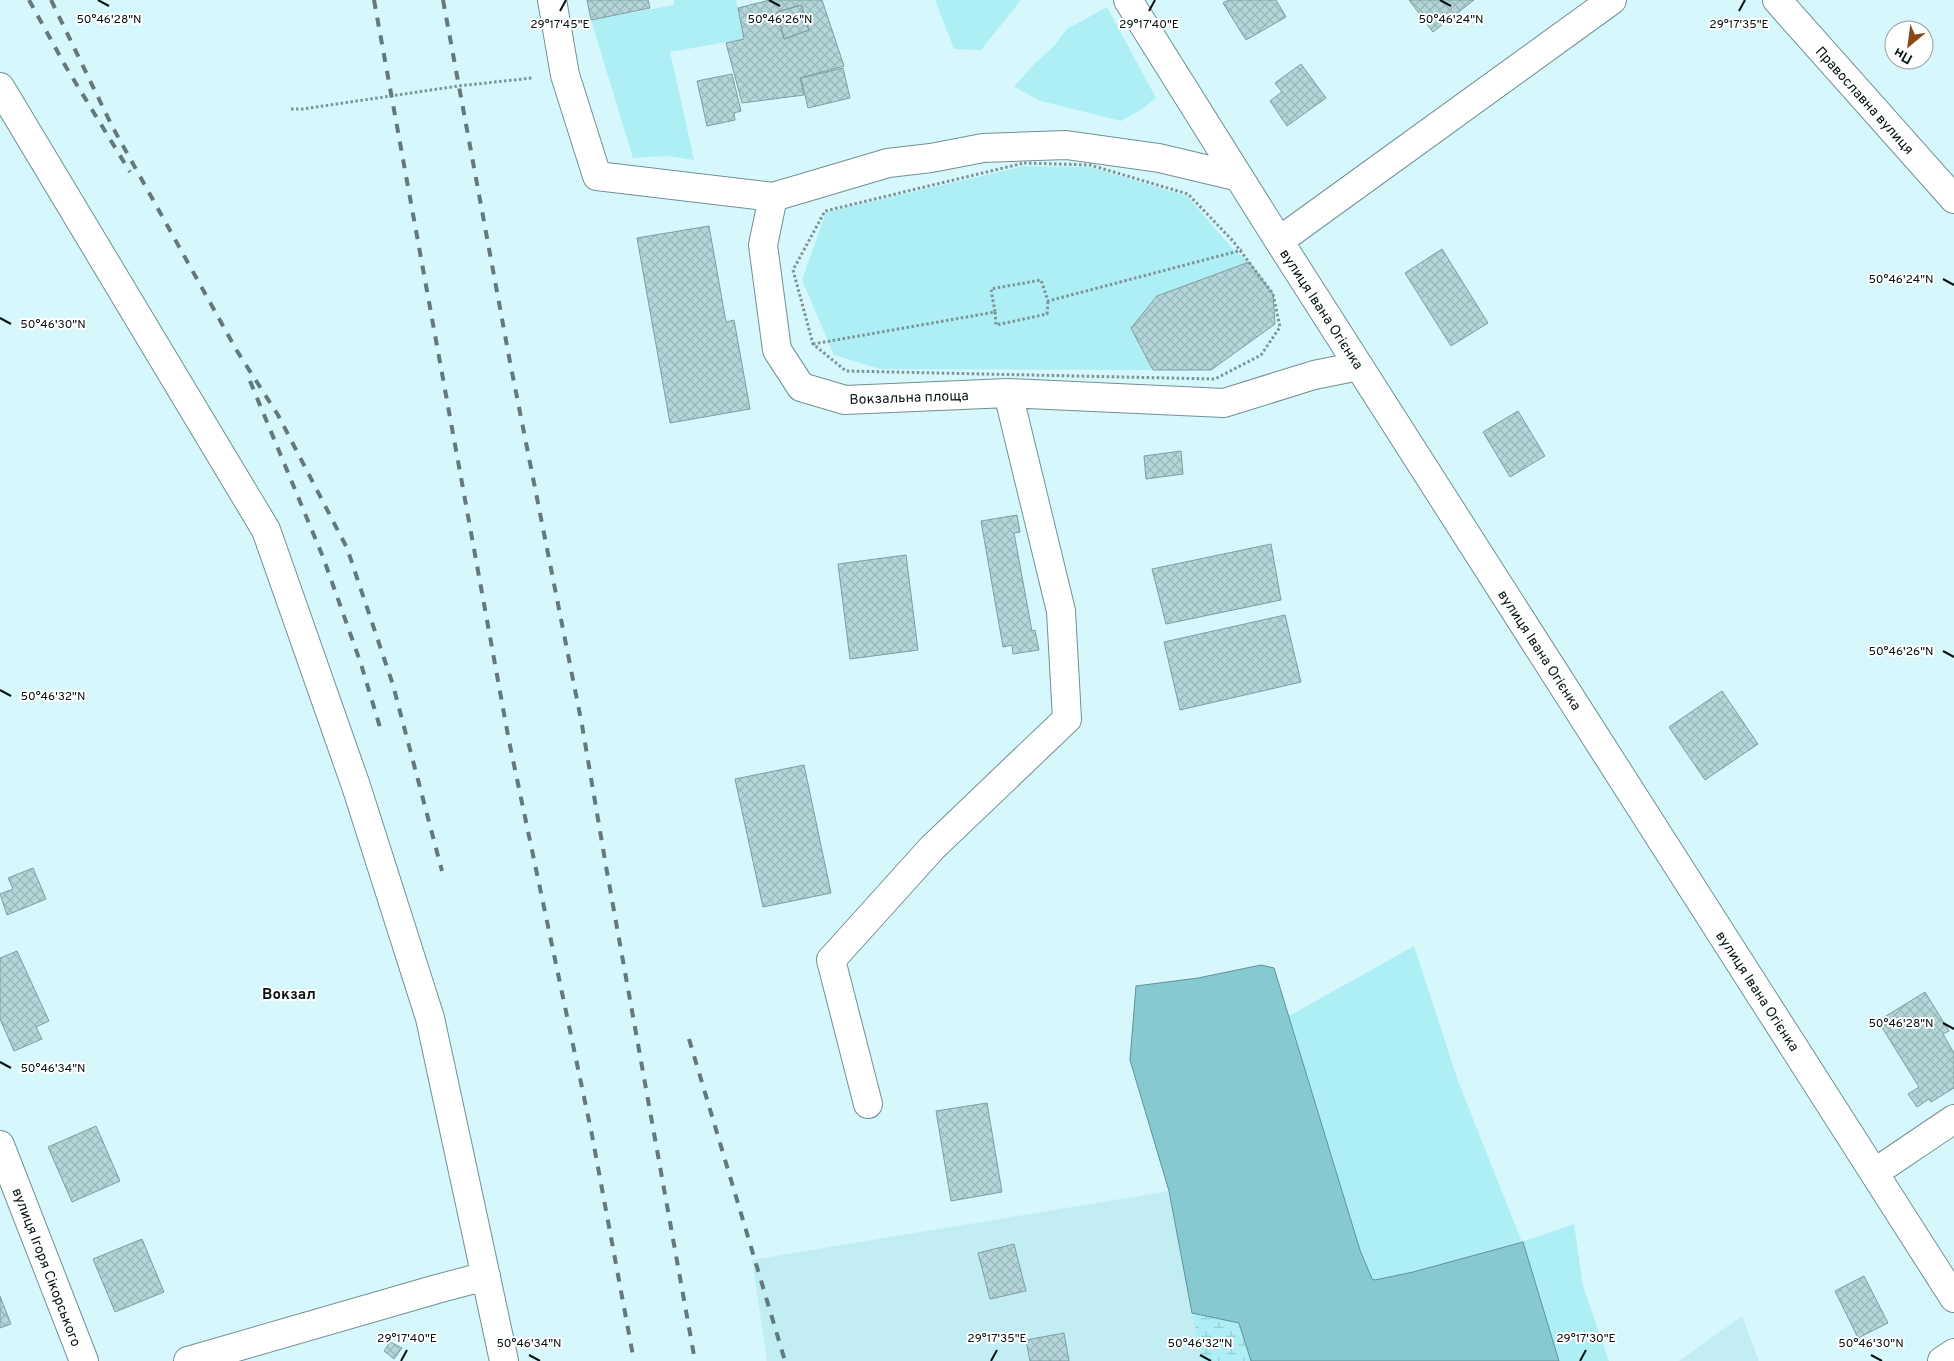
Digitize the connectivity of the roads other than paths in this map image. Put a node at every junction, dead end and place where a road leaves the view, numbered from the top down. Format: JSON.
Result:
{"nodes":[{"id":1,"x":552,"y":0,"type":"edge"},
{"id":2,"x":1128,"y":0,"type":"edge"},
{"id":3,"x":1612,"y":0,"type":"edge"},
{"id":4,"x":1776,"y":0,"type":"edge"},
{"id":5,"x":0,"y":87,"type":"edge"},
{"id":6,"x":1240,"y":177,"type":"junction"},
{"id":7,"x":773,"y":197,"type":"junction"},
{"id":8,"x":1954,"y":199,"type":"edge"},
{"id":9,"x":1279,"y":241,"type":"junction"},
{"id":10,"x":1359,"y":366,"type":"junction"},
{"id":11,"x":1008,"y":393,"type":"junction"},
{"id":12,"x":868,"y":1104,"type":"dead end"},
{"id":13,"x":1954,"y":1119,"type":"edge"},
{"id":14,"x":0,"y":1145,"type":"edge"},
{"id":15,"x":1874,"y":1173,"type":"junction"},
{"id":16,"x":486,"y":1276,"type":"junction"},
{"id":17,"x":1954,"y":1298,"type":"edge"},
{"id":18,"x":1954,"y":1353,"type":"edge"},
{"id":19,"x":84,"y":1361,"type":"edge"},
{"id":20,"x":188,"y":1361,"type":"edge"},
{"id":21,"x":504,"y":1361,"type":"edge"},
{"id":22,"x":1942,"y":1361,"type":"edge"}],
"edges":[{"from":1,"to":7,"type":"street"},
{"from":2,"to":6,"type":"street","name":"вулиця Івана Огієнка"},
{"from":3,"to":9,"type":"street"},
{"from":4,"to":8,"type":"street","name":"Православна вулиця"},
{"from":5,"to":16,"type":"street"},
{"from":6,"to":7,"type":"street"},
{"from":6,"to":9,"type":"street","name":"вулиця Івана Огієнка"},
{"from":7,"to":11,"type":"street","name":"Вокзальна площа"},
{"from":9,"to":10,"type":"street","name":"вулиця Івана Огієнка"},
{"from":10,"to":11,"type":"street","name":"Вокзальна площа"},
{"from":10,"to":15,"type":"street","name":"вулиця Івана Огієнка"},
{"from":11,"to":12,"type":"street"},
{"from":13,"to":15,"type":"street"},
{"from":14,"to":19,"type":"street","name":"вулиця Ігоря Сікорського"},
{"from":15,"to":17,"type":"street","name":"вулиця Івана Огієнка"},
{"from":16,"to":20,"type":"street"},
{"from":16,"to":21,"type":"street"},
{"from":18,"to":22,"type":"street"}]}
